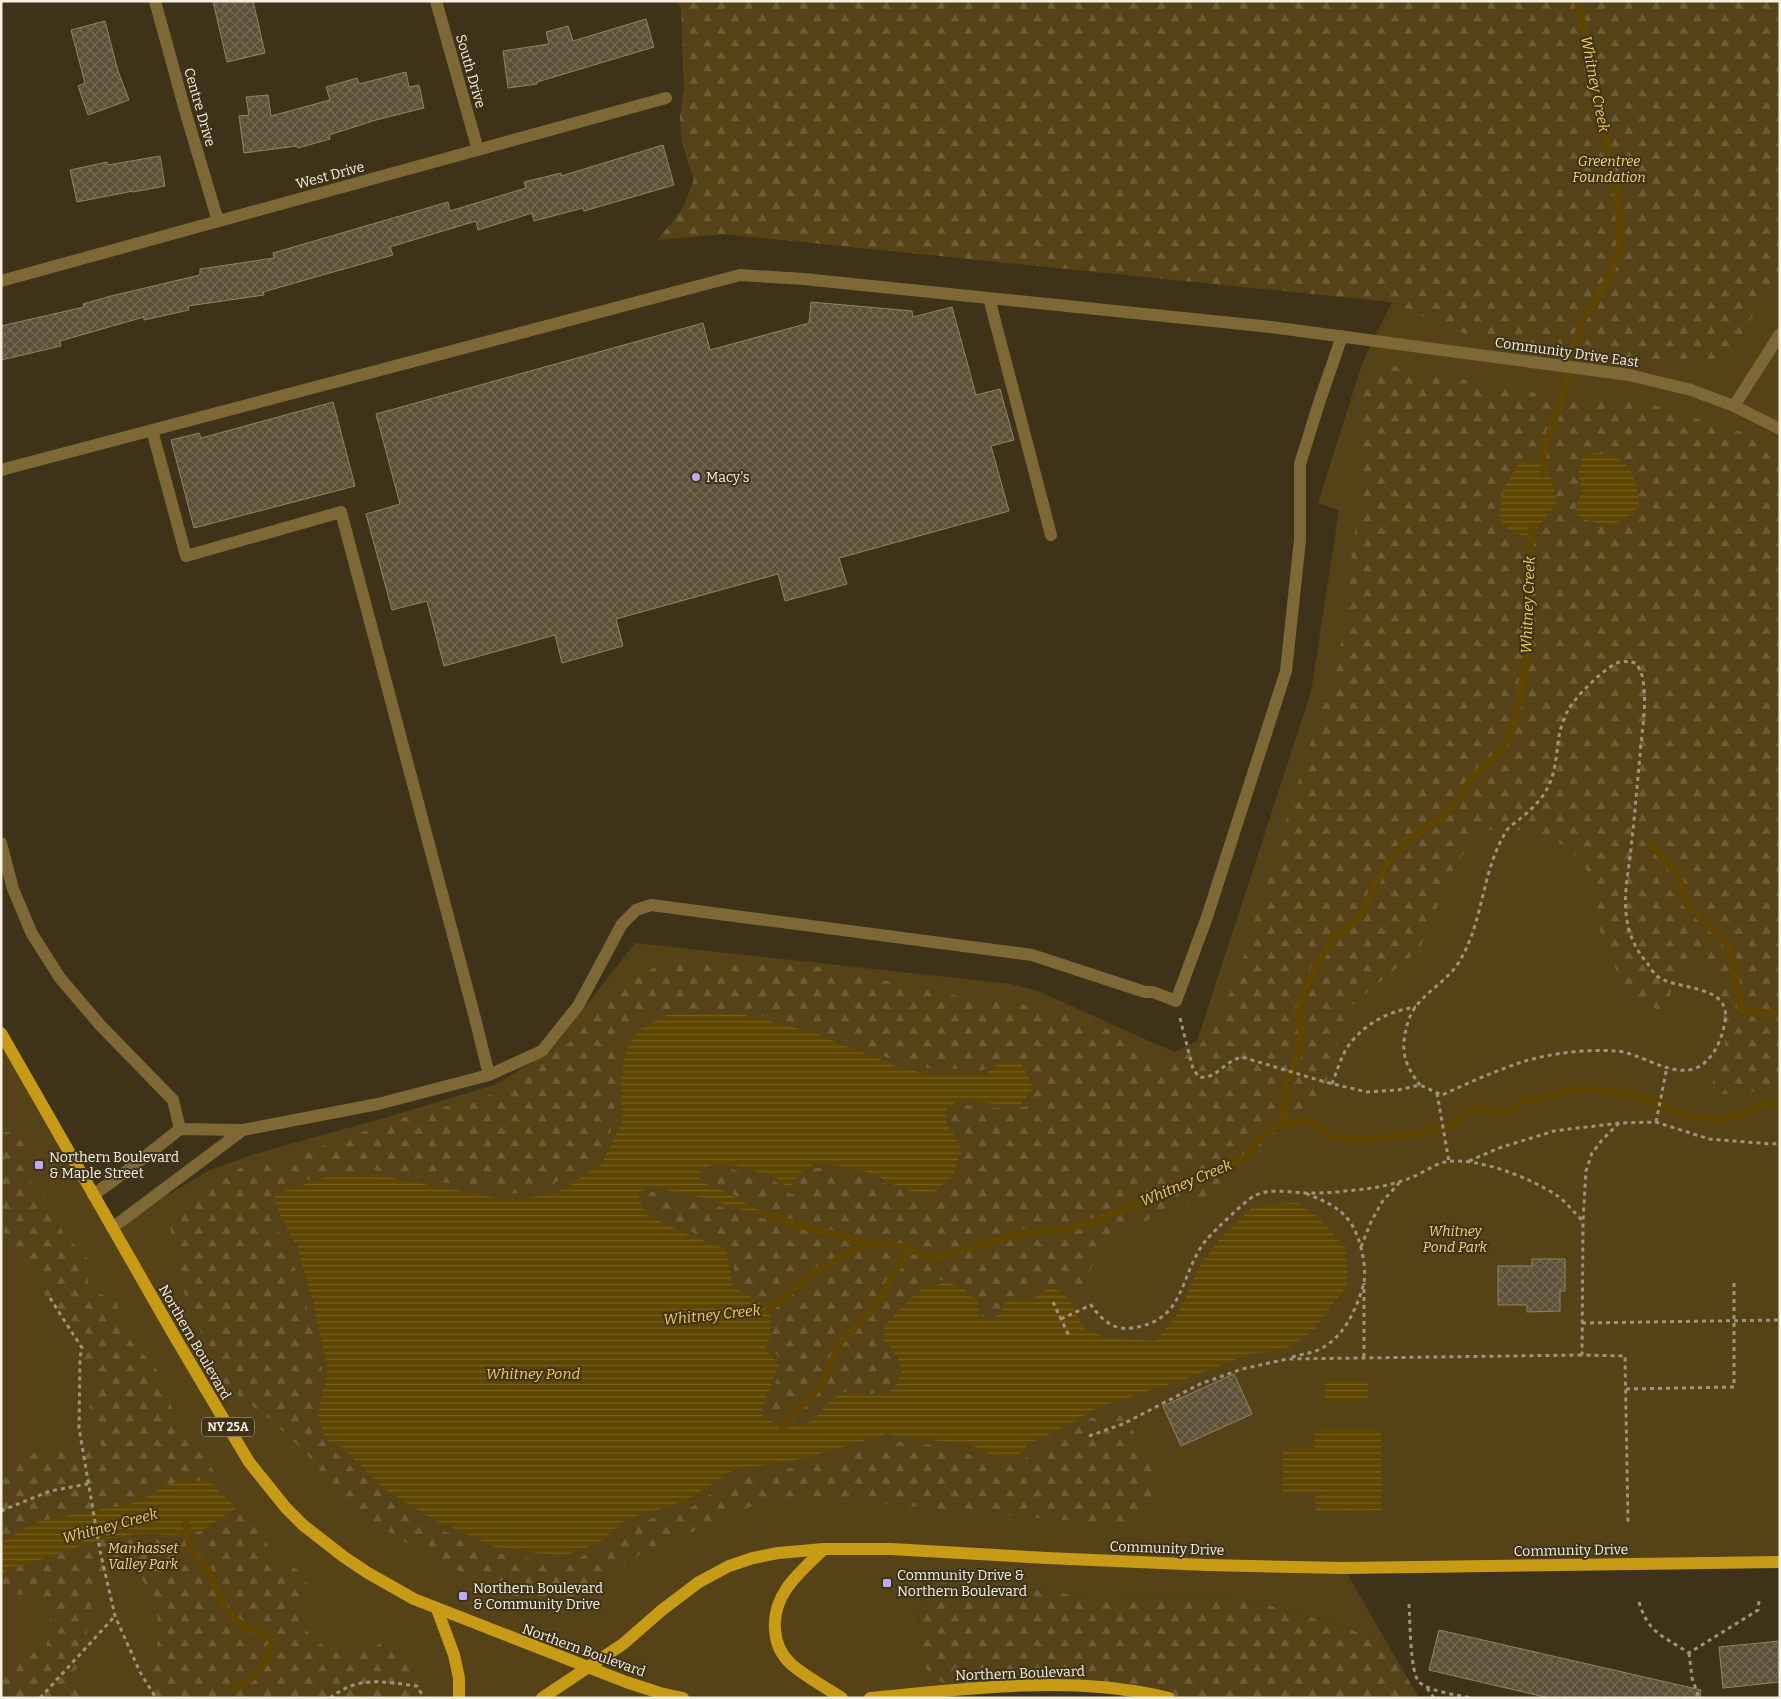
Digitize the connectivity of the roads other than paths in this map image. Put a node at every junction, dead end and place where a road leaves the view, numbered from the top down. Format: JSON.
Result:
{"nodes":[{"id":1,"x":155,"y":1,"type":"edge"},
{"id":2,"x":436,"y":1,"type":"edge"},
{"id":3,"x":666,"y":98,"type":"dead end"},
{"id":4,"x":478,"y":150,"type":"junction"},
{"id":5,"x":218,"y":221,"type":"junction"},
{"id":6,"x":1,"y":281,"type":"edge"},
{"id":7,"x":989,"y":298,"type":"junction"},
{"id":8,"x":1780,"y":334,"type":"edge"},
{"id":9,"x":1342,"y":336,"type":"junction"},
{"id":10,"x":1734,"y":406,"type":"junction"},
{"id":11,"x":1780,"y":429,"type":"edge"},
{"id":12,"x":152,"y":430,"type":"junction"},
{"id":13,"x":1,"y":470,"type":"edge"},
{"id":14,"x":1051,"y":535,"type":"dead end"},
{"id":15,"x":1,"y":843,"type":"edge"},
{"id":16,"x":2,"y":1036,"type":"edge"},
{"id":17,"x":489,"y":1075,"type":"junction"},
{"id":18,"x":180,"y":1129,"type":"junction"},
{"id":19,"x":243,"y":1130,"type":"junction"},
{"id":20,"x":93,"y":1195,"type":"junction"},
{"id":21,"x":112,"y":1228,"type":"junction"},
{"id":22,"x":824,"y":1549,"type":"junction"},
{"id":23,"x":1780,"y":1562,"type":"edge"},
{"id":24,"x":437,"y":1610,"type":"junction"},
{"id":25,"x":588,"y":1668,"type":"junction"},
{"id":26,"x":459,"y":1698,"type":"edge"},
{"id":27,"x":542,"y":1698,"type":"edge"},
{"id":28,"x":683,"y":1698,"type":"edge"},
{"id":29,"x":842,"y":1698,"type":"edge"},
{"id":30,"x":870,"y":1698,"type":"edge"},
{"id":31,"x":1169,"y":1698,"type":"edge"}],
"edges":[{"from":1,"to":5,"type":"street","name":"Centre Drive"},
{"from":2,"to":4,"type":"street","name":"South Drive"},
{"from":3,"to":4,"type":"street","name":"West Drive"},
{"from":4,"to":5,"type":"street","name":"West Drive"},
{"from":5,"to":6,"type":"street","name":"West Drive"},
{"from":7,"to":9,"type":"street","name":"Community Drive East"},
{"from":7,"to":12,"type":"street","name":"Community Drive East"},
{"from":7,"to":14,"type":"street"},
{"from":8,"to":10,"type":"street"},
{"from":9,"to":10,"type":"street","name":"Community Drive East"},
{"from":9,"to":17,"type":"street"},
{"from":10,"to":11,"type":"street","name":"Community Drive East"},
{"from":12,"to":13,"type":"street","name":"Community Drive East"},
{"from":12,"to":17,"type":"street"},
{"from":15,"to":18,"type":"street"},
{"from":16,"to":20,"type":"main road","name":"Northern Boulevard","number":"NY 25A"},
{"from":17,"to":19,"type":"street"},
{"from":18,"to":19,"type":"street"},
{"from":18,"to":20,"type":"street"},
{"from":19,"to":21,"type":"street"},
{"from":20,"to":21,"type":"main road","name":"Northern Boulevard","number":"NY 25A"},
{"from":21,"to":24,"type":"main road","name":"Northern Boulevard","number":"NY 25A"},
{"from":22,"to":23,"type":"main road","name":"Community Drive"},
{"from":22,"to":25,"type":"main road","name":"Community Drive"},
{"from":22,"to":29,"type":"main road"},
{"from":24,"to":25,"type":"main road","name":"Northern Boulevard","number":"NY 25A"},
{"from":24,"to":26,"type":"main road"},
{"from":25,"to":27,"type":"main road","name":"Community Drive"},
{"from":25,"to":28,"type":"main road","name":"Northern Boulevard","number":"NY 25A"},
{"from":30,"to":31,"type":"main road","name":"Northern Boulevard"}]}
